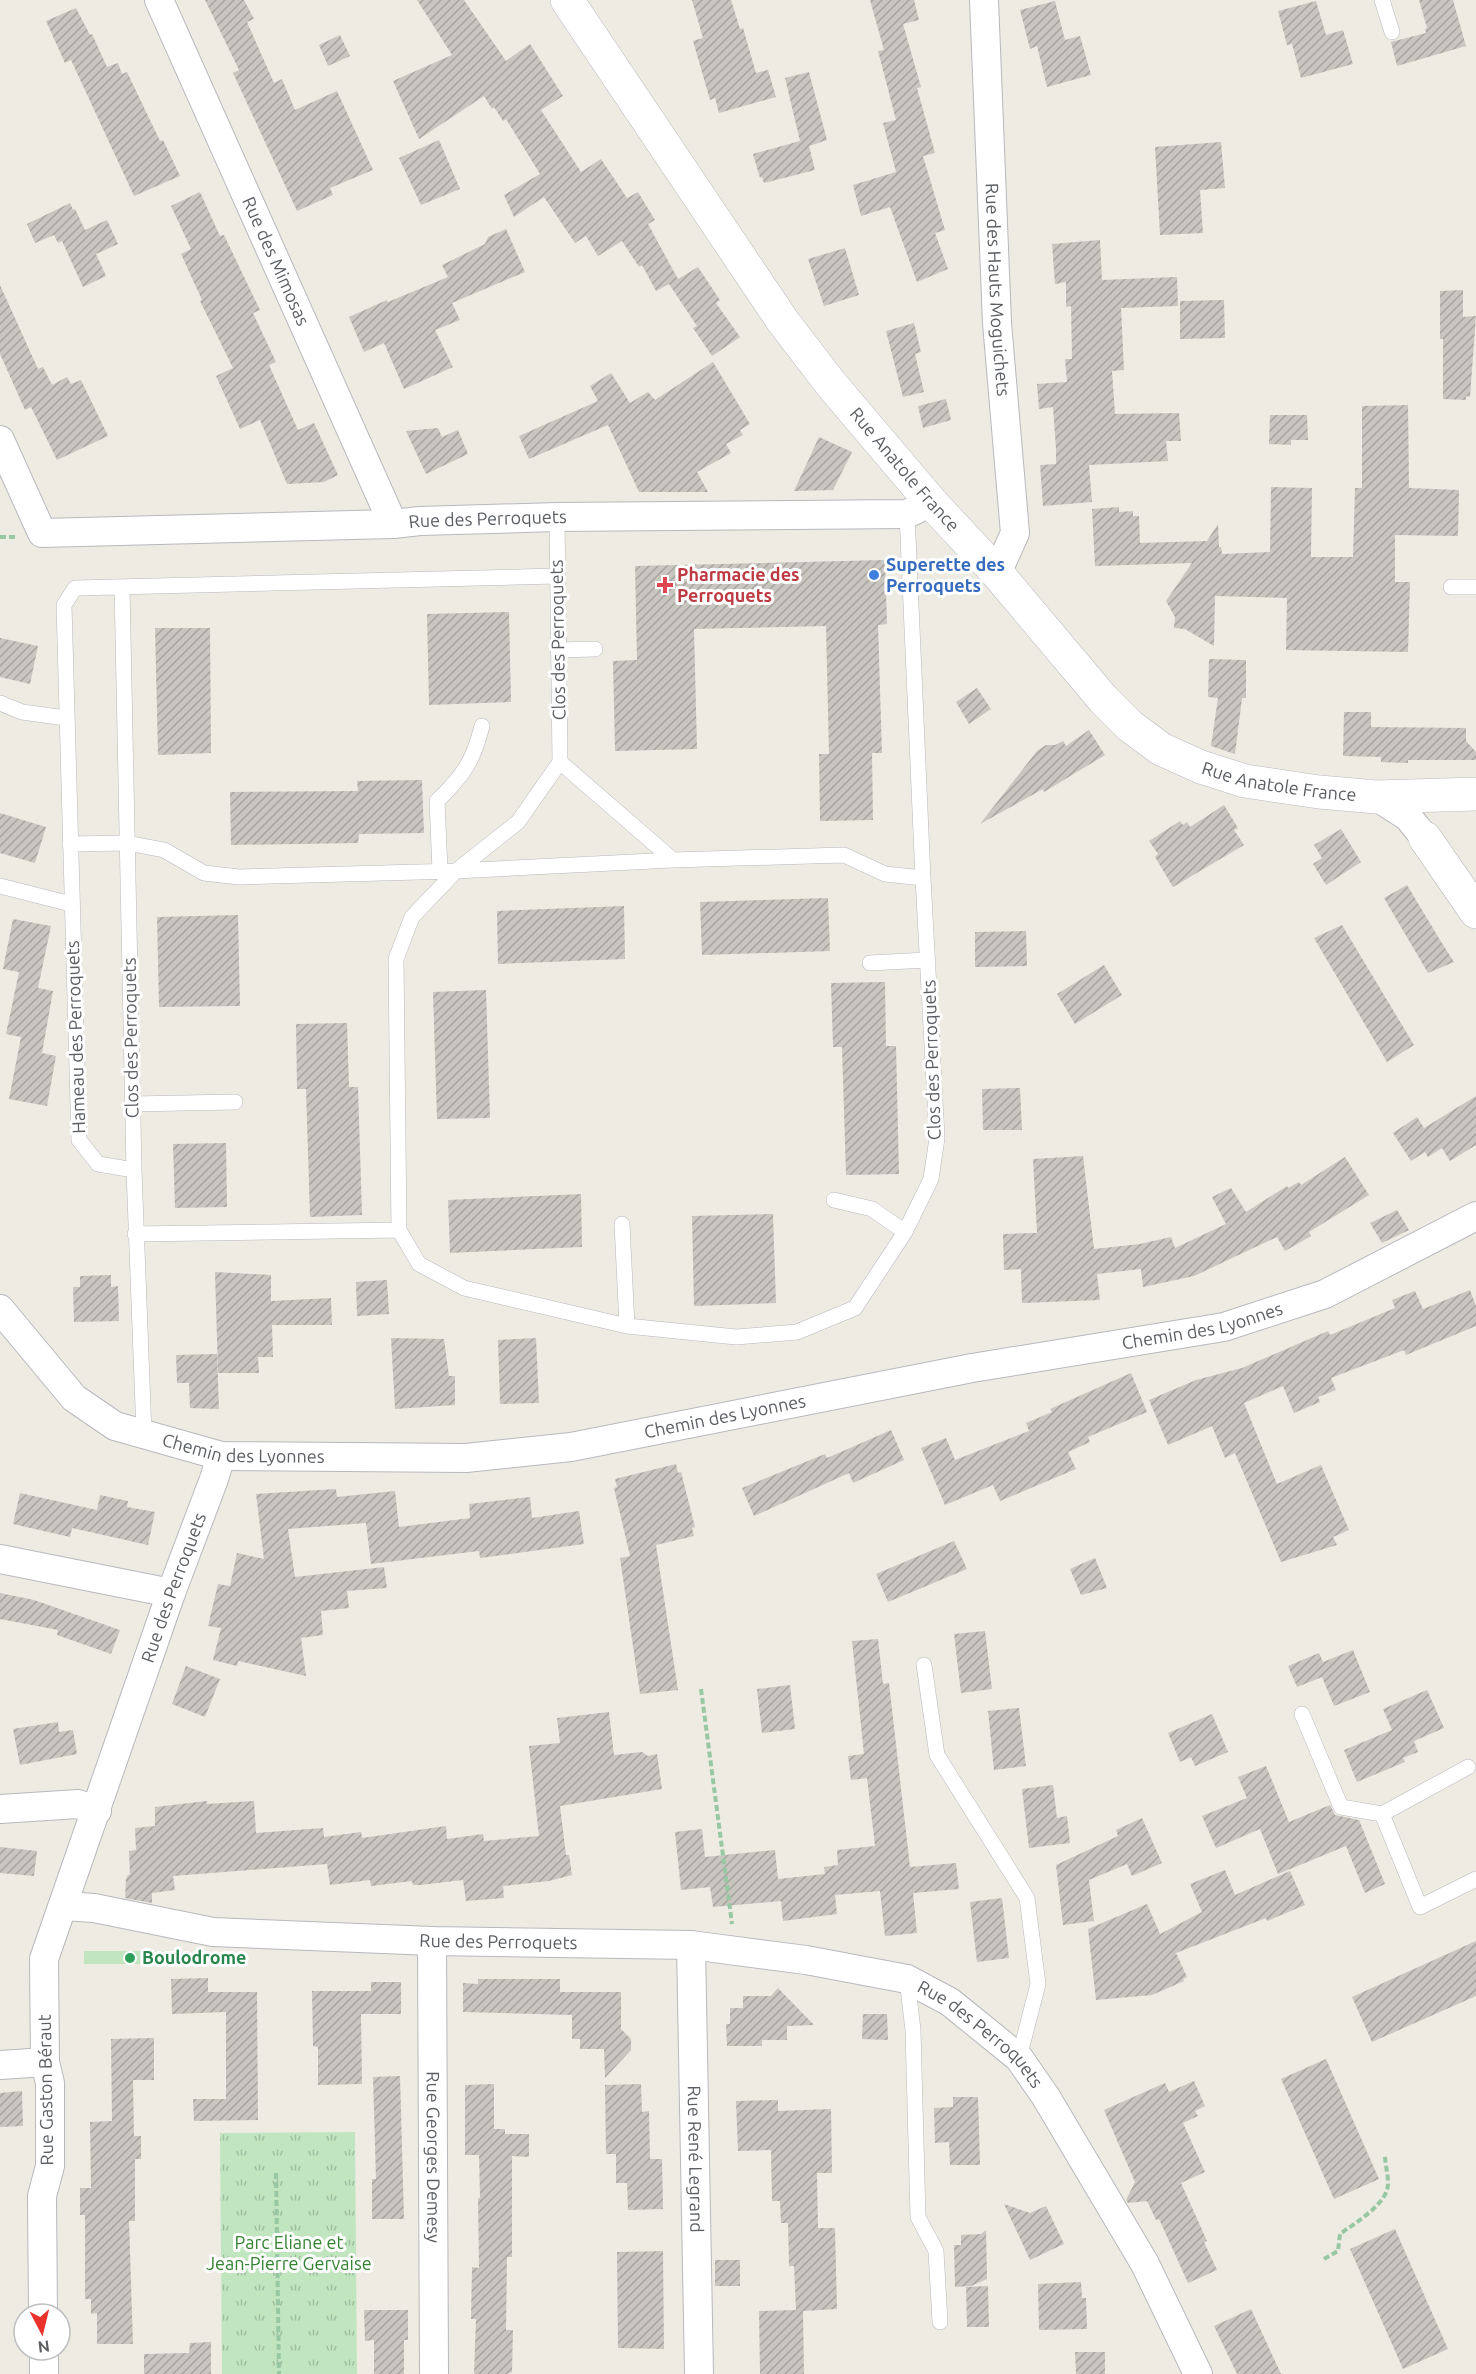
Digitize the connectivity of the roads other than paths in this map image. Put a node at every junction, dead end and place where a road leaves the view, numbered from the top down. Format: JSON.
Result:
{"nodes":[{"id":1,"x":159,"y":0,"type":"edge"},
{"id":2,"x":567,"y":0,"type":"edge"},
{"id":3,"x":984,"y":0,"type":"edge"},
{"id":4,"x":1382,"y":0,"type":"edge"},
{"id":5,"x":1392,"y":32,"type":"dead end"},
{"id":6,"x":0,"y":440,"type":"edge"},
{"id":7,"x":919,"y":508,"type":"junction"},
{"id":8,"x":557,"y":517,"type":"junction"},
{"id":9,"x":393,"y":524,"type":"junction"},
{"id":10,"x":997,"y":573,"type":"junction"},
{"id":11,"x":557,"y":576,"type":"junction"},
{"id":12,"x":122,"y":586,"type":"junction"},
{"id":13,"x":1451,"y":587,"type":"dead end"},
{"id":14,"x":1476,"y":587,"type":"edge"},
{"id":15,"x":595,"y":649,"type":"dead end"},
{"id":16,"x":558,"y":650,"type":"junction"},
{"id":17,"x":0,"y":703,"type":"edge"},
{"id":18,"x":66,"y":718,"type":"junction"},
{"id":19,"x":482,"y":726,"type":"dead end"},
{"id":20,"x":560,"y":762,"type":"junction"},
{"id":21,"x":1463,"y":794,"type":"edge"},
{"id":22,"x":1377,"y":797,"type":"junction"},
{"id":23,"x":1425,"y":838,"type":"junction"},
{"id":24,"x":127,"y":843,"type":"junction"},
{"id":25,"x":69,"y":844,"type":"junction"},
{"id":26,"x":673,"y":860,"type":"junction"},
{"id":27,"x":448,"y":871,"type":"junction"},
{"id":28,"x":923,"y":878,"type":"junction"},
{"id":29,"x":0,"y":886,"type":"edge"},
{"id":30,"x":71,"y":904,"type":"junction"},
{"id":31,"x":1476,"y":912,"type":"edge"},
{"id":32,"x":927,"y":960,"type":"junction"},
{"id":33,"x":870,"y":963,"type":"dead end"},
{"id":34,"x":235,"y":1102,"type":"dead end"},
{"id":35,"x":132,"y":1104,"type":"junction"},
{"id":36,"x":134,"y":1170,"type":"junction"},
{"id":37,"x":834,"y":1200,"type":"dead end"},
{"id":38,"x":1476,"y":1216,"type":"edge"},
{"id":39,"x":622,"y":1224,"type":"dead end"},
{"id":40,"x":399,"y":1230,"type":"junction"},
{"id":41,"x":905,"y":1232,"type":"junction"},
{"id":42,"x":135,"y":1234,"type":"junction"},
{"id":43,"x":0,"y":1309,"type":"edge"},
{"id":44,"x":627,"y":1326,"type":"junction"},
{"id":45,"x":144,"y":1434,"type":"junction"},
{"id":46,"x":221,"y":1456,"type":"junction"},
{"id":47,"x":0,"y":1559,"type":"edge"},
{"id":48,"x":171,"y":1593,"type":"junction"},
{"id":49,"x":924,"y":1665,"type":"dead end"},
{"id":50,"x":1302,"y":1714,"type":"dead end"},
{"id":51,"x":1468,"y":1767,"type":"dead end"},
{"id":52,"x":0,"y":1809,"type":"edge"},
{"id":53,"x":97,"y":1811,"type":"junction"},
{"id":54,"x":1382,"y":1814,"type":"junction"},
{"id":55,"x":1475,"y":1882,"type":"edge"},
{"id":56,"x":63,"y":1906,"type":"junction"},
{"id":57,"x":432,"y":1941,"type":"junction"},
{"id":58,"x":691,"y":1946,"type":"junction"},
{"id":59,"x":907,"y":1979,"type":"junction"},
{"id":60,"x":1020,"y":2058,"type":"junction"},
{"id":61,"x":45,"y":2062,"type":"junction"},
{"id":62,"x":0,"y":2065,"type":"edge"},
{"id":63,"x":43,"y":2302,"type":"edge"},
{"id":64,"x":940,"y":2322,"type":"dead end"},
{"id":65,"x":434,"y":2374,"type":"edge"},
{"id":66,"x":699,"y":2374,"type":"edge"},
{"id":67,"x":1198,"y":2374,"type":"edge"}],
"edges":[{"from":1,"to":9,"type":"street","name":"Rue des Mimosas"},
{"from":2,"to":7,"type":"street","name":"Rue Anatole France"},
{"from":3,"to":10,"type":"street","name":"Rue des Hauts Moguichets"},
{"from":4,"to":5,"type":"lane"},
{"from":6,"to":9,"type":"street","name":"Rue des Perroquets"},
{"from":7,"to":8,"type":"street","name":"Rue des Perroquets"},
{"from":7,"to":10,"type":"street","name":"Rue Anatole France"},
{"from":7,"to":28,"type":"lane","name":"Clos des Perroquets"},
{"from":8,"to":9,"type":"street","name":"Rue des Perroquets"},
{"from":8,"to":11,"type":"lane","name":"Clos des Perroquets"},
{"from":10,"to":22,"type":"street","name":"Rue Anatole France"},
{"from":11,"to":12,"type":"lane"},
{"from":11,"to":16,"type":"lane","name":"Clos des Perroquets"},
{"from":12,"to":18,"type":"lane","name":"Hameau des Perroquets"},
{"from":12,"to":24,"type":"lane","name":"Clos des Perroquets"},
{"from":13,"to":14,"type":"lane"},
{"from":15,"to":16,"type":"lane"},
{"from":16,"to":20,"type":"lane","name":"Clos des Perroquets"},
{"from":17,"to":18,"type":"lane"},
{"from":18,"to":25,"type":"lane","name":"Hameau des Perroquets"},
{"from":19,"to":27,"type":"lane"},
{"from":20,"to":26,"type":"lane"},
{"from":20,"to":27,"type":"lane","name":"Clos des Perroquets"},
{"from":21,"to":22,"type":"street"},
{"from":21,"to":23,"type":"street"},
{"from":22,"to":23,"type":"street","name":"Rue Anatole France"},
{"from":23,"to":31,"type":"street","name":"Rue Anatole France"},
{"from":24,"to":25,"type":"lane"},
{"from":24,"to":27,"type":"lane"},
{"from":24,"to":35,"type":"lane","name":"Clos des Perroquets"},
{"from":25,"to":30,"type":"lane","name":"Hameau des Perroquets"},
{"from":26,"to":27,"type":"lane"},
{"from":26,"to":28,"type":"lane"},
{"from":27,"to":40,"type":"lane","name":"Clos des Perroquets"},
{"from":28,"to":32,"type":"lane","name":"Clos des Perroquets"},
{"from":29,"to":30,"type":"lane"},
{"from":30,"to":36,"type":"lane","name":"Hameau des Perroquets"},
{"from":32,"to":33,"type":"lane"},
{"from":32,"to":41,"type":"lane","name":"Clos des Perroquets"},
{"from":34,"to":35,"type":"lane"},
{"from":35,"to":36,"type":"lane","name":"Clos des Perroquets"},
{"from":36,"to":42,"type":"lane","name":"Clos des Perroquets"},
{"from":37,"to":41,"type":"lane"},
{"from":38,"to":46,"type":"street","name":"Chemin des Lyonnes"},
{"from":39,"to":44,"type":"lane"},
{"from":40,"to":42,"type":"lane"},
{"from":40,"to":44,"type":"lane","name":"Clos des Perroquets"},
{"from":41,"to":44,"type":"lane","name":"Clos des Perroquets"},
{"from":42,"to":45,"type":"lane","name":"Clos des Perroquets"},
{"from":43,"to":45,"type":"street","name":"Chemin des Lyonnes"},
{"from":45,"to":46,"type":"street","name":"Chemin des Lyonnes"},
{"from":46,"to":48,"type":"street","name":"Rue des Perroquets"},
{"from":47,"to":48,"type":"street"},
{"from":48,"to":53,"type":"street","name":"Rue des Perroquets"},
{"from":49,"to":60,"type":"lane"},
{"from":50,"to":54,"type":"lane"},
{"from":51,"to":54,"type":"lane"},
{"from":52,"to":53,"type":"street"},
{"from":53,"to":56,"type":"street","name":"Rue des Perroquets"},
{"from":54,"to":55,"type":"lane"},
{"from":56,"to":57,"type":"street","name":"Rue des Perroquets"},
{"from":56,"to":61,"type":"street","name":"Rue Gaston Béraut"},
{"from":57,"to":58,"type":"street","name":"Rue des Perroquets"},
{"from":57,"to":65,"type":"street","name":"Rue Georges Demesy"},
{"from":58,"to":59,"type":"street","name":"Rue des Perroquets"},
{"from":58,"to":66,"type":"street","name":"Rue René Legrand"},
{"from":59,"to":60,"type":"street","name":"Rue des Perroquets"},
{"from":59,"to":64,"type":"lane"},
{"from":60,"to":67,"type":"street","name":"Rue des Perroquets"},
{"from":61,"to":62,"type":"street"},
{"from":61,"to":63,"type":"street","name":"Rue Gaston Béraut"}]}
